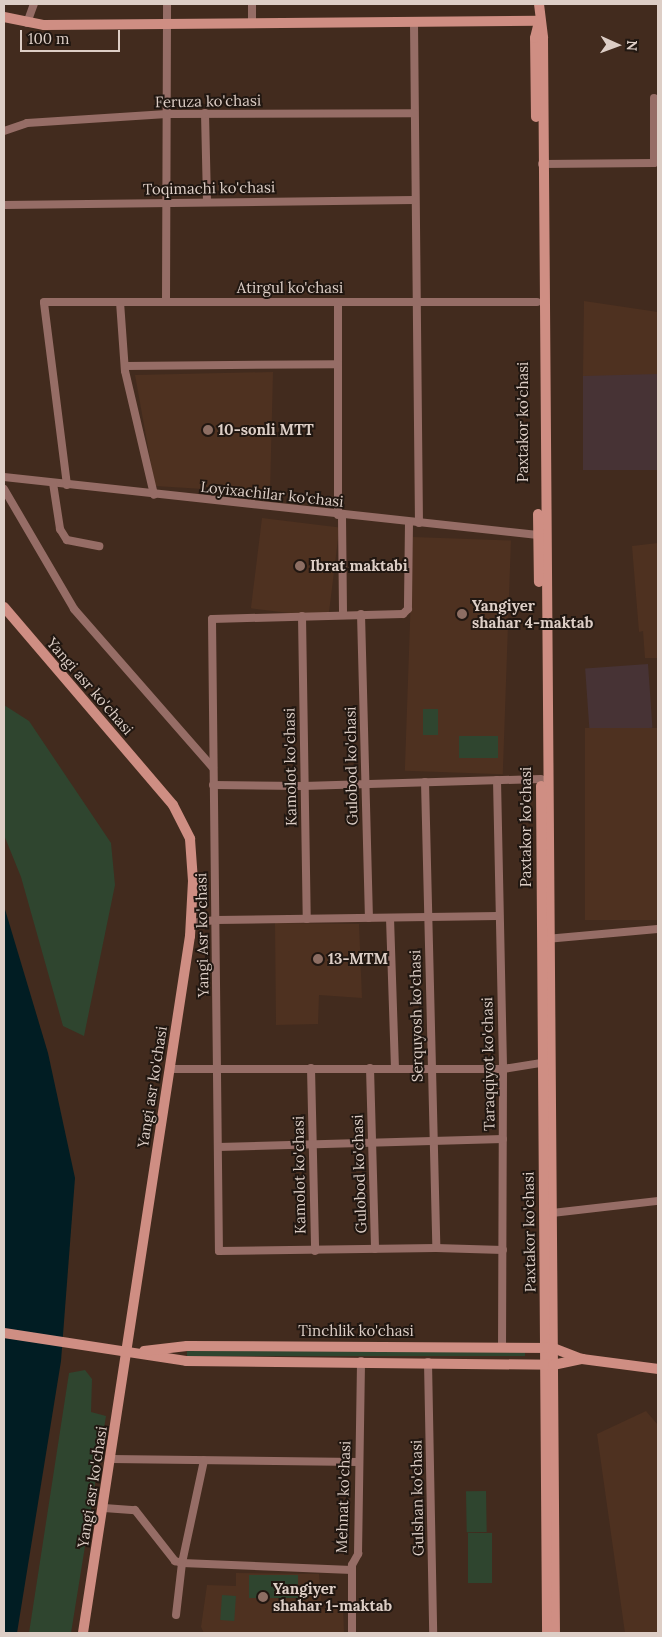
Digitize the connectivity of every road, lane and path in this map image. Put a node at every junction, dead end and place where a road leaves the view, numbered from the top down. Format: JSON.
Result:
{"nodes":[{"id":1,"x":34,"y":4,"type":"edge"},
{"id":2,"x":168,"y":4,"type":"edge"},
{"id":3,"x":252,"y":4,"type":"edge"},
{"id":4,"x":539,"y":4,"type":"edge"},
{"id":5,"x":4,"y":17,"type":"edge"},
{"id":6,"x":539,"y":21,"type":"junction"},
{"id":7,"x":27,"y":22,"type":"junction"},
{"id":8,"x":414,"y":22,"type":"junction"},
{"id":9,"x":168,"y":24,"type":"junction"},
{"id":10,"x":252,"y":24,"type":"junction"},
{"id":11,"x":654,"y":98,"type":"dead end"},
{"id":12,"x":205,"y":113,"type":"junction"},
{"id":13,"x":414,"y":113,"type":"junction"},
{"id":14,"x":167,"y":114,"type":"junction"},
{"id":15,"x":4,"y":131,"type":"edge"},
{"id":16,"x":542,"y":164,"type":"junction"},
{"id":17,"x":414,"y":200,"type":"junction"},
{"id":18,"x":167,"y":202,"type":"junction"},
{"id":19,"x":207,"y":202,"type":"junction"},
{"id":20,"x":4,"y":206,"type":"edge"},
{"id":21,"x":120,"y":302,"type":"junction"},
{"id":22,"x":166,"y":302,"type":"junction"},
{"id":23,"x":338,"y":302,"type":"junction"},
{"id":24,"x":416,"y":302,"type":"junction"},
{"id":25,"x":536,"y":302,"type":"junction"},
{"id":26,"x":338,"y":364,"type":"junction"},
{"id":27,"x":125,"y":366,"type":"junction"},
{"id":28,"x":4,"y":477,"type":"edge"},
{"id":29,"x":53,"y":483,"type":"junction"},
{"id":30,"x":67,"y":485,"type":"junction"},
{"id":31,"x":4,"y":489,"type":"edge"},
{"id":32,"x":154,"y":495,"type":"junction"},
{"id":33,"x":340,"y":516,"type":"junction"},
{"id":34,"x":409,"y":522,"type":"junction"},
{"id":35,"x":419,"y":523,"type":"junction"},
{"id":36,"x":538,"y":534,"type":"junction"},
{"id":37,"x":99,"y":546,"type":"dead end"},
{"id":38,"x":4,"y":608,"type":"edge"},
{"id":39,"x":361,"y":614,"type":"junction"},
{"id":40,"x":343,"y":615,"type":"junction"},
{"id":41,"x":302,"y":616,"type":"junction"},
{"id":42,"x":213,"y":768,"type":"junction"},
{"id":43,"x":541,"y":779,"type":"junction"},
{"id":44,"x":496,"y":780,"type":"junction"},
{"id":45,"x":425,"y":782,"type":"junction"},
{"id":46,"x":365,"y":784,"type":"junction"},
{"id":47,"x":213,"y":785,"type":"junction"},
{"id":48,"x":303,"y":786,"type":"junction"},
{"id":49,"x":428,"y":916,"type":"junction"},
{"id":50,"x":498,"y":916,"type":"junction"},
{"id":51,"x":369,"y":918,"type":"junction"},
{"id":52,"x":390,"y":918,"type":"junction"},
{"id":53,"x":307,"y":919,"type":"junction"},
{"id":54,"x":216,"y":920,"type":"junction"},
{"id":55,"x":191,"y":923,"type":"junction"},
{"id":56,"x":658,"y":929,"type":"edge"},
{"id":57,"x":546,"y":939,"type":"junction"},
{"id":58,"x":542,"y":1063,"type":"junction"},
{"id":59,"x":395,"y":1067,"type":"junction"},
{"id":60,"x":431,"y":1067,"type":"junction"},
{"id":61,"x":170,"y":1068,"type":"junction"},
{"id":62,"x":311,"y":1068,"type":"junction"},
{"id":63,"x":370,"y":1068,"type":"junction"},
{"id":64,"x":503,"y":1069,"type":"junction"},
{"id":65,"x":216,"y":1070,"type":"junction"},
{"id":66,"x":503,"y":1139,"type":"junction"},
{"id":67,"x":433,"y":1141,"type":"junction"},
{"id":68,"x":370,"y":1144,"type":"junction"},
{"id":69,"x":312,"y":1146,"type":"junction"},
{"id":70,"x":218,"y":1147,"type":"junction"},
{"id":71,"x":658,"y":1201,"type":"edge"},
{"id":72,"x":552,"y":1213,"type":"junction"},
{"id":73,"x":436,"y":1248,"type":"junction"},
{"id":74,"x":375,"y":1249,"type":"junction"},
{"id":75,"x":503,"y":1250,"type":"junction"},
{"id":76,"x":315,"y":1251,"type":"junction"},
{"id":77,"x":4,"y":1333,"type":"edge"},
{"id":78,"x":502,"y":1347,"type":"junction"},
{"id":79,"x":549,"y":1348,"type":"junction"},
{"id":80,"x":128,"y":1353,"type":"junction"},
{"id":81,"x":582,"y":1359,"type":"junction"},
{"id":82,"x":361,"y":1361,"type":"junction"},
{"id":83,"x":428,"y":1362,"type":"junction"},
{"id":84,"x":549,"y":1365,"type":"junction"},
{"id":85,"x":658,"y":1369,"type":"edge"},
{"id":86,"x":112,"y":1459,"type":"junction"},
{"id":87,"x":204,"y":1460,"type":"junction"},
{"id":88,"x":358,"y":1462,"type":"junction"},
{"id":89,"x":104,"y":1508,"type":"junction"},
{"id":90,"x":182,"y":1563,"type":"junction"},
{"id":91,"x":352,"y":1570,"type":"junction"},
{"id":92,"x":176,"y":1615,"type":"dead end"},
{"id":93,"x":83,"y":1633,"type":"edge"},
{"id":94,"x":352,"y":1633,"type":"edge"},
{"id":95,"x":433,"y":1633,"type":"edge"},
{"id":96,"x":547,"y":1633,"type":"edge"},
{"id":97,"x":555,"y":1633,"type":"edge"}],
"edges":[{"from":1,"to":7,"type":"street"},
{"from":2,"to":9,"type":"street"},
{"from":3,"to":10,"type":"street"},
{"from":4,"to":6,"type":"main road","name":"Paxtakor ko'chasi"},
{"from":5,"to":7,"type":"main road"},
{"from":6,"to":8,"type":"main road"},
{"from":6,"to":16,"type":"main road","name":"Paxtakor ko'chasi"},
{"from":6,"to":25,"type":"main road","name":"Paxtakor ko'chasi"},
{"from":7,"to":9,"type":"main road"},
{"from":8,"to":10,"type":"main road"},
{"from":8,"to":13,"type":"street"},
{"from":9,"to":10,"type":"main road"},
{"from":9,"to":14,"type":"street"},
{"from":11,"to":16,"type":"street"},
{"from":12,"to":13,"type":"street","name":"Feruza ko'chasi"},
{"from":12,"to":14,"type":"street","name":"Feruza ko'chasi"},
{"from":12,"to":19,"type":"street"},
{"from":13,"to":17,"type":"street"},
{"from":14,"to":15,"type":"street","name":"Feruza ko'chasi"},
{"from":14,"to":18,"type":"street"},
{"from":16,"to":57,"type":"main road","name":"Paxtakor ko'chasi"},
{"from":17,"to":19,"type":"street","name":"Toqimachi ko'chasi"},
{"from":17,"to":24,"type":"street"},
{"from":18,"to":19,"type":"street","name":"Toqimachi ko'chasi"},
{"from":18,"to":20,"type":"street","name":"Toqimachi ko'chasi"},
{"from":18,"to":22,"type":"street"},
{"from":21,"to":22,"type":"street","name":"Atirgul ko'chasi"},
{"from":21,"to":27,"type":"street"},
{"from":21,"to":30,"type":"street","name":"Atirgul ko'chasi"},
{"from":22,"to":23,"type":"street","name":"Atirgul ko'chasi"},
{"from":23,"to":24,"type":"street","name":"Atirgul ko'chasi"},
{"from":23,"to":26,"type":"street"},
{"from":24,"to":25,"type":"street","name":"Atirgul ko'chasi"},
{"from":24,"to":35,"type":"street"},
{"from":25,"to":36,"type":"main road","name":"Paxtakor ko'chasi"},
{"from":26,"to":27,"type":"street"},
{"from":26,"to":33,"type":"street"},
{"from":27,"to":32,"type":"street"},
{"from":28,"to":29,"type":"street","name":"Loyixachilar ko'chasi"},
{"from":29,"to":30,"type":"street","name":"Loyixachilar ko'chasi"},
{"from":29,"to":37,"type":"street"},
{"from":30,"to":32,"type":"street","name":"Loyixachilar ko'chasi"},
{"from":31,"to":42,"type":"street"},
{"from":32,"to":33,"type":"street","name":"Loyixachilar ko'chasi"},
{"from":33,"to":34,"type":"street","name":"Loyixachilar ko'chasi"},
{"from":33,"to":40,"type":"street"},
{"from":34,"to":35,"type":"street","name":"Loyixachilar ko'chasi"},
{"from":34,"to":39,"type":"street"},
{"from":35,"to":36,"type":"street","name":"Loyixachilar ko'chasi"},
{"from":36,"to":43,"type":"main road","name":"Paxtakor ko'chasi"},
{"from":38,"to":55,"type":"main road","name":"Yangi asr ko'chasi"},
{"from":39,"to":40,"type":"street"},
{"from":39,"to":46,"type":"street","name":"Gulobod ko'chasi"},
{"from":40,"to":41,"type":"street"},
{"from":41,"to":42,"type":"street","name":"Yangi Asr ko'chasi"},
{"from":41,"to":48,"type":"street","name":"Kamolot ko'chasi"},
{"from":42,"to":47,"type":"street","name":"Yangi Asr ko'chasi"},
{"from":43,"to":44,"type":"street"},
{"from":43,"to":57,"type":"main road","name":"Paxtakor ko'chasi"},
{"from":44,"to":45,"type":"street"},
{"from":44,"to":50,"type":"street","name":"Taraqqiyot ko'chasi"},
{"from":45,"to":46,"type":"street"},
{"from":45,"to":49,"type":"street","name":"Serquyosh ko'chasi"},
{"from":46,"to":48,"type":"street"},
{"from":46,"to":51,"type":"street","name":"Gulobod ko'chasi"},
{"from":47,"to":48,"type":"street"},
{"from":47,"to":54,"type":"street","name":"Yangi Asr ko'chasi"},
{"from":48,"to":53,"type":"street","name":"Kamolot ko'chasi"},
{"from":49,"to":50,"type":"street"},
{"from":49,"to":52,"type":"street"},
{"from":49,"to":60,"type":"street","name":"Serquyosh ko'chasi"},
{"from":50,"to":64,"type":"street","name":"Taraqqiyot ko'chasi"},
{"from":51,"to":52,"type":"street"},
{"from":51,"to":53,"type":"street"},
{"from":52,"to":59,"type":"street"},
{"from":53,"to":54,"type":"street"},
{"from":54,"to":55,"type":"street"},
{"from":54,"to":65,"type":"street","name":"Yangi Asr ko'chasi"},
{"from":55,"to":61,"type":"main road","name":"Yangi asr ko'chasi"},
{"from":56,"to":57,"type":"street"},
{"from":57,"to":58,"type":"main road","name":"Paxtakor ko'chasi"},
{"from":57,"to":72,"type":"main road","name":"Paxtakor ko'chasi"},
{"from":58,"to":64,"type":"street"},
{"from":58,"to":79,"type":"main road","name":"Paxtakor ko'chasi"},
{"from":59,"to":60,"type":"street"},
{"from":59,"to":63,"type":"street"},
{"from":60,"to":64,"type":"street"},
{"from":60,"to":67,"type":"street","name":"Serquyosh ko'chasi"},
{"from":61,"to":65,"type":"street"},
{"from":61,"to":80,"type":"main road","name":"Yangi asr ko'chasi"},
{"from":62,"to":63,"type":"street"},
{"from":62,"to":65,"type":"street"},
{"from":62,"to":69,"type":"street","name":"Kamolot ko'chasi"},
{"from":63,"to":68,"type":"street","name":"Gulobod ko'chasi"},
{"from":64,"to":66,"type":"street","name":"Taraqqiyot ko'chasi"},
{"from":65,"to":70,"type":"street","name":"Yangi Asr ko'chasi"},
{"from":66,"to":67,"type":"street"},
{"from":66,"to":75,"type":"street","name":"Taraqqiyot ko'chasi"},
{"from":67,"to":68,"type":"street"},
{"from":67,"to":73,"type":"street","name":"Serquyosh ko'chasi"},
{"from":68,"to":69,"type":"street"},
{"from":68,"to":74,"type":"street","name":"Gulobod ko'chasi"},
{"from":69,"to":70,"type":"street"},
{"from":69,"to":76,"type":"street","name":"Kamolot ko'chasi"},
{"from":70,"to":76,"type":"street","name":"Yangi Asr ko'chasi"},
{"from":71,"to":72,"type":"street"},
{"from":72,"to":79,"type":"main road","name":"Paxtakor ko'chasi"},
{"from":73,"to":74,"type":"street"},
{"from":73,"to":75,"type":"street"},
{"from":74,"to":76,"type":"street"},
{"from":75,"to":78,"type":"street","name":"Taraqqiyot ko'chasi"},
{"from":77,"to":80,"type":"main road","name":"Tinchlik ko'chasi"},
{"from":78,"to":79,"type":"main road","name":"Tinchlik ko'chasi"},
{"from":78,"to":80,"type":"main road","name":"Tinchlik ko'chasi"},
{"from":79,"to":81,"type":"main road","name":"Tinchlik ko'chasi"},
{"from":79,"to":84,"type":"main road","name":"Paxtakor ko'chasi"},
{"from":80,"to":82,"type":"main road","name":"Tinchlik ko'chasi"},
{"from":80,"to":86,"type":"main road","name":"Yangi asr ko'chasi"},
{"from":81,"to":84,"type":"main road","name":"Tinchlik ko'chasi"},
{"from":81,"to":85,"type":"main road","name":"Tinchlik ko'chasi"},
{"from":82,"to":83,"type":"main road","name":"Tinchlik ko'chasi"},
{"from":82,"to":88,"type":"street","name":"Mehnat ko'chasi"},
{"from":83,"to":84,"type":"main road","name":"Tinchlik ko'chasi"},
{"from":83,"to":95,"type":"street","name":"Gulshan ko'chasi"},
{"from":84,"to":96,"type":"main road","name":"Paxtakor ko'chasi"},
{"from":84,"to":97,"type":"main road","name":"Paxtakor ko'chasi"},
{"from":86,"to":87,"type":"street"},
{"from":86,"to":89,"type":"main road","name":"Yangi asr ko'chasi"},
{"from":87,"to":88,"type":"street"},
{"from":87,"to":90,"type":"street"},
{"from":88,"to":91,"type":"street","name":"Mehnat ko'chasi"},
{"from":89,"to":90,"type":"street"},
{"from":89,"to":93,"type":"main road","name":"Yangi asr ko'chasi"},
{"from":90,"to":91,"type":"street"},
{"from":90,"to":92,"type":"street"},
{"from":91,"to":94,"type":"street","name":"Mehnat ko'chasi"}]}
